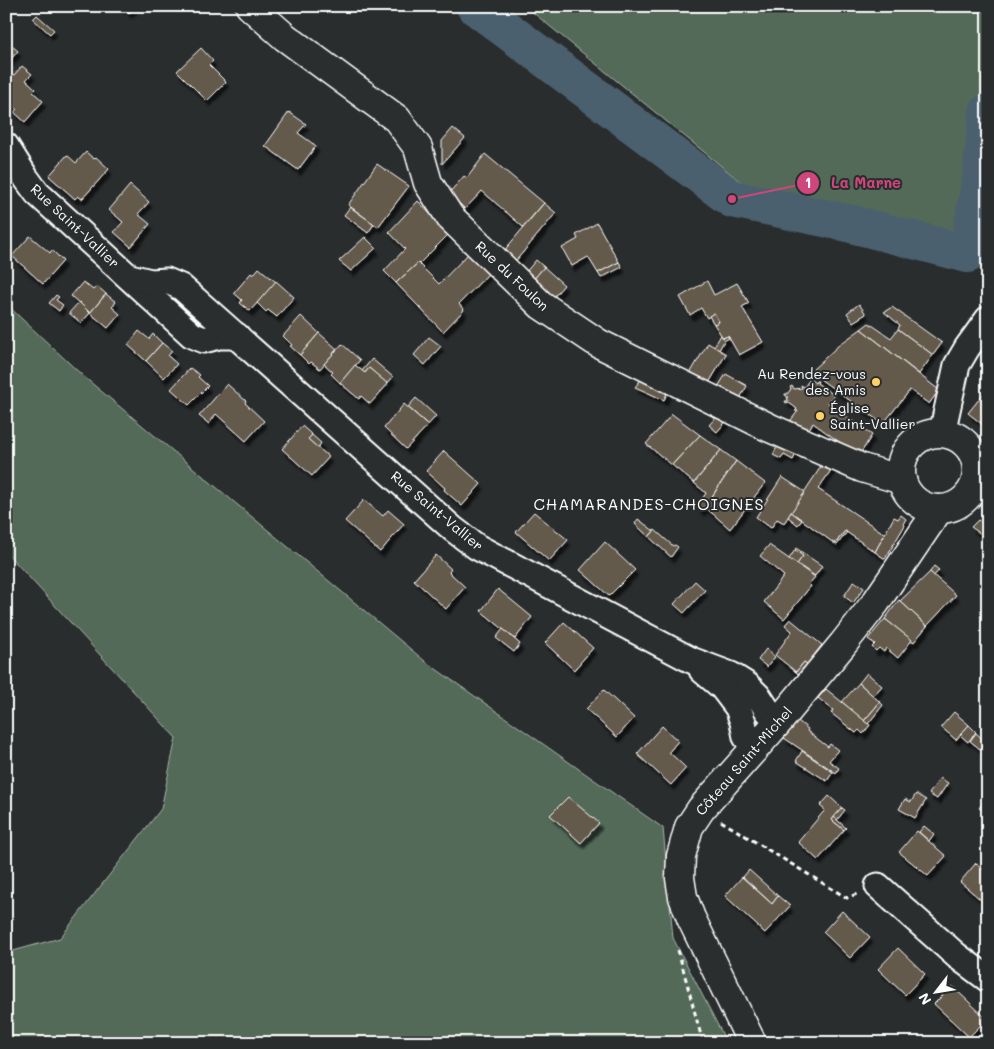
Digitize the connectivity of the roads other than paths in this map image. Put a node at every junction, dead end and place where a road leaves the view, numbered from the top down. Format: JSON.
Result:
{"nodes":[{"id":1,"x":250,"y":6,"type":"edge"},
{"id":2,"x":6,"y":146,"type":"edge"},
{"id":3,"x":988,"y":319,"type":"edge"},
{"id":4,"x":942,"y":433,"type":"junction"},
{"id":5,"x":902,"y":480,"type":"junction"},
{"id":6,"x":982,"y":480,"type":"edge"},
{"id":7,"x":939,"y":509,"type":"junction"},
{"id":8,"x":691,"y":660,"type":"junction"},
{"id":9,"x":780,"y":720,"type":"junction"},
{"id":10,"x":755,"y":748,"type":"junction"},
{"id":11,"x":878,"y":886,"type":"road end"},
{"id":12,"x":988,"y":979,"type":"edge"},
{"id":13,"x":752,"y":1043,"type":"edge"}],
"edges":[{"from":1,"to":5,"type":"street","name":"Rue du Foulon"},
{"from":2,"to":8,"type":"street","name":"Rue Saint-Vallier"},
{"from":3,"to":4,"type":"street"},
{"from":4,"to":5,"type":"street"},
{"from":4,"to":6,"type":"street"},
{"from":5,"to":7,"type":"street"},
{"from":6,"to":7,"type":"street"},
{"from":7,"to":9,"type":"street","name":"Côteau Saint-Michel"},
{"from":8,"to":9,"type":"street","name":"Rue Saint-Vallier"},
{"from":8,"to":10,"type":"street","name":"Rue Saint-Vallier"},
{"from":9,"to":10,"type":"street","name":"Côteau Saint-Michel"},
{"from":10,"to":13,"type":"street","name":"Côteau Saint-Michel"},
{"from":11,"to":12,"type":"street"}]}
